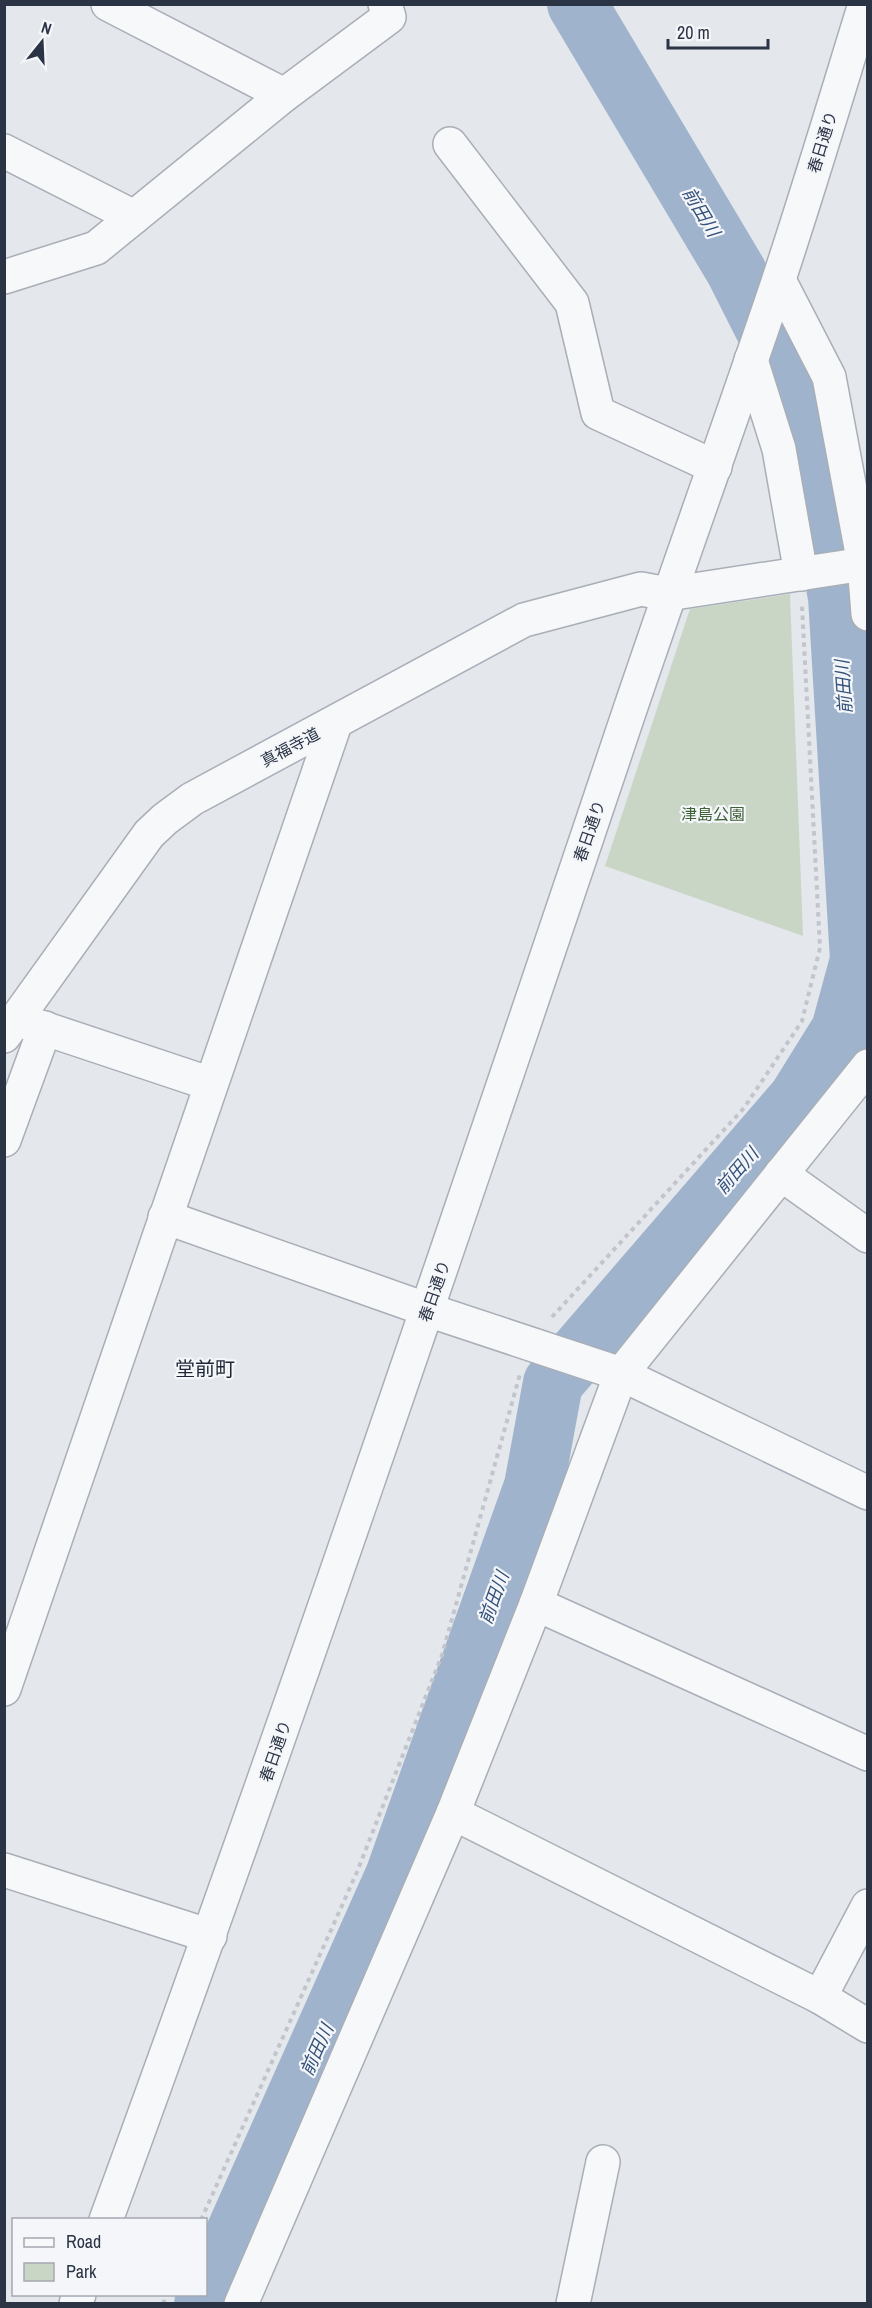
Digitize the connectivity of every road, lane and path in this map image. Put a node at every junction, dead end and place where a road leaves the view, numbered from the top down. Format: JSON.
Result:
{"nodes":[{"id":1,"x":108,"y":4,"type":"edge"},
{"id":2,"x":385,"y":4,"type":"edge"},
{"id":3,"x":865,"y":4,"type":"edge"},
{"id":4,"x":284,"y":95,"type":"junction"},
{"id":5,"x":450,"y":144,"type":"dead end"},
{"id":6,"x":4,"y":151,"type":"edge"},
{"id":7,"x":134,"y":217,"type":"junction"},
{"id":8,"x":4,"y":277,"type":"edge"},
{"id":9,"x":778,"y":280,"type":"junction"},
{"id":10,"x":751,"y":360,"type":"junction"},
{"id":11,"x":715,"y":467,"type":"junction"},
{"id":12,"x":864,"y":564,"type":"junction"},
{"id":13,"x":801,"y":574,"type":"junction"},
{"id":14,"x":668,"y":594,"type":"junction"},
{"id":15,"x":867,"y":614,"type":"edge"},
{"id":16,"x":335,"y":724,"type":"junction"},
{"id":17,"x":19,"y":1015,"type":"edge"},
{"id":18,"x":867,"y":1066,"type":"edge"},
{"id":19,"x":211,"y":1084,"type":"junction"},
{"id":20,"x":4,"y":1140,"type":"edge"},
{"id":21,"x":781,"y":1174,"type":"junction"},
{"id":22,"x":165,"y":1217,"type":"junction"},
{"id":23,"x":867,"y":1236,"type":"edge"},
{"id":24,"x":428,"y":1310,"type":"junction"},
{"id":25,"x":528,"y":1343,"type":"junction"},
{"id":26,"x":621,"y":1374,"type":"junction"},
{"id":27,"x":867,"y":1493,"type":"edge"},
{"id":28,"x":536,"y":1604,"type":"junction"},
{"id":29,"x":13,"y":1637,"type":"edge"},
{"id":30,"x":4,"y":1689,"type":"edge"},
{"id":31,"x":867,"y":1754,"type":"edge"},
{"id":32,"x":453,"y":1813,"type":"junction"},
{"id":33,"x":4,"y":1870,"type":"edge"},
{"id":34,"x":867,"y":1906,"type":"edge"},
{"id":35,"x":210,"y":1935,"type":"junction"},
{"id":36,"x":819,"y":1997,"type":"junction"},
{"id":37,"x":867,"y":2026,"type":"edge"},
{"id":38,"x":603,"y":2162,"type":"dead end"},
{"id":39,"x":107,"y":2218,"type":"edge"},
{"id":40,"x":202,"y":2218,"type":"edge"},
{"id":41,"x":577,"y":2303,"type":"edge"},
{"id":42,"x":242,"y":2304,"type":"edge"}],
"edges":[{"from":1,"to":4,"type":"street"},
{"from":2,"to":4,"type":"street"},
{"from":3,"to":9,"type":"street","name":"春日通り"},
{"from":4,"to":7,"type":"street"},
{"from":5,"to":11,"type":"street"},
{"from":6,"to":7,"type":"street"},
{"from":7,"to":8,"type":"street"},
{"from":9,"to":10,"type":"street","name":"春日通り"},
{"from":9,"to":12,"type":"street"},
{"from":10,"to":11,"type":"street","name":"春日通り"},
{"from":10,"to":13,"type":"street"},
{"from":11,"to":14,"type":"street","name":"春日通り"},
{"from":12,"to":13,"type":"street","name":"真福寺道"},
{"from":12,"to":15,"type":"street"},
{"from":13,"to":14,"type":"street","name":"真福寺道"},
{"from":13,"to":25,"type":"path"},
{"from":14,"to":16,"type":"street","name":"真福寺道"},
{"from":14,"to":24,"type":"street","name":"春日通り"},
{"from":16,"to":17,"type":"street","name":"真福寺道"},
{"from":16,"to":19,"type":"street"},
{"from":17,"to":19,"type":"street"},
{"from":17,"to":20,"type":"street","name":"真福寺道"},
{"from":18,"to":21,"type":"street"},
{"from":19,"to":22,"type":"street"},
{"from":21,"to":23,"type":"street"},
{"from":21,"to":26,"type":"street"},
{"from":22,"to":24,"type":"street"},
{"from":22,"to":29,"type":"street"},
{"from":24,"to":25,"type":"street"},
{"from":24,"to":35,"type":"street","name":"春日通り"},
{"from":25,"to":26,"type":"street"},
{"from":25,"to":40,"type":"path"},
{"from":26,"to":27,"type":"street"},
{"from":26,"to":28,"type":"street"},
{"from":28,"to":31,"type":"street"},
{"from":28,"to":32,"type":"street"},
{"from":29,"to":30,"type":"street"},
{"from":32,"to":36,"type":"street"},
{"from":32,"to":42,"type":"street"},
{"from":33,"to":35,"type":"street"},
{"from":34,"to":36,"type":"street"},
{"from":35,"to":39,"type":"street","name":"春日通り"},
{"from":36,"to":37,"type":"street"},
{"from":38,"to":41,"type":"street"}]}
